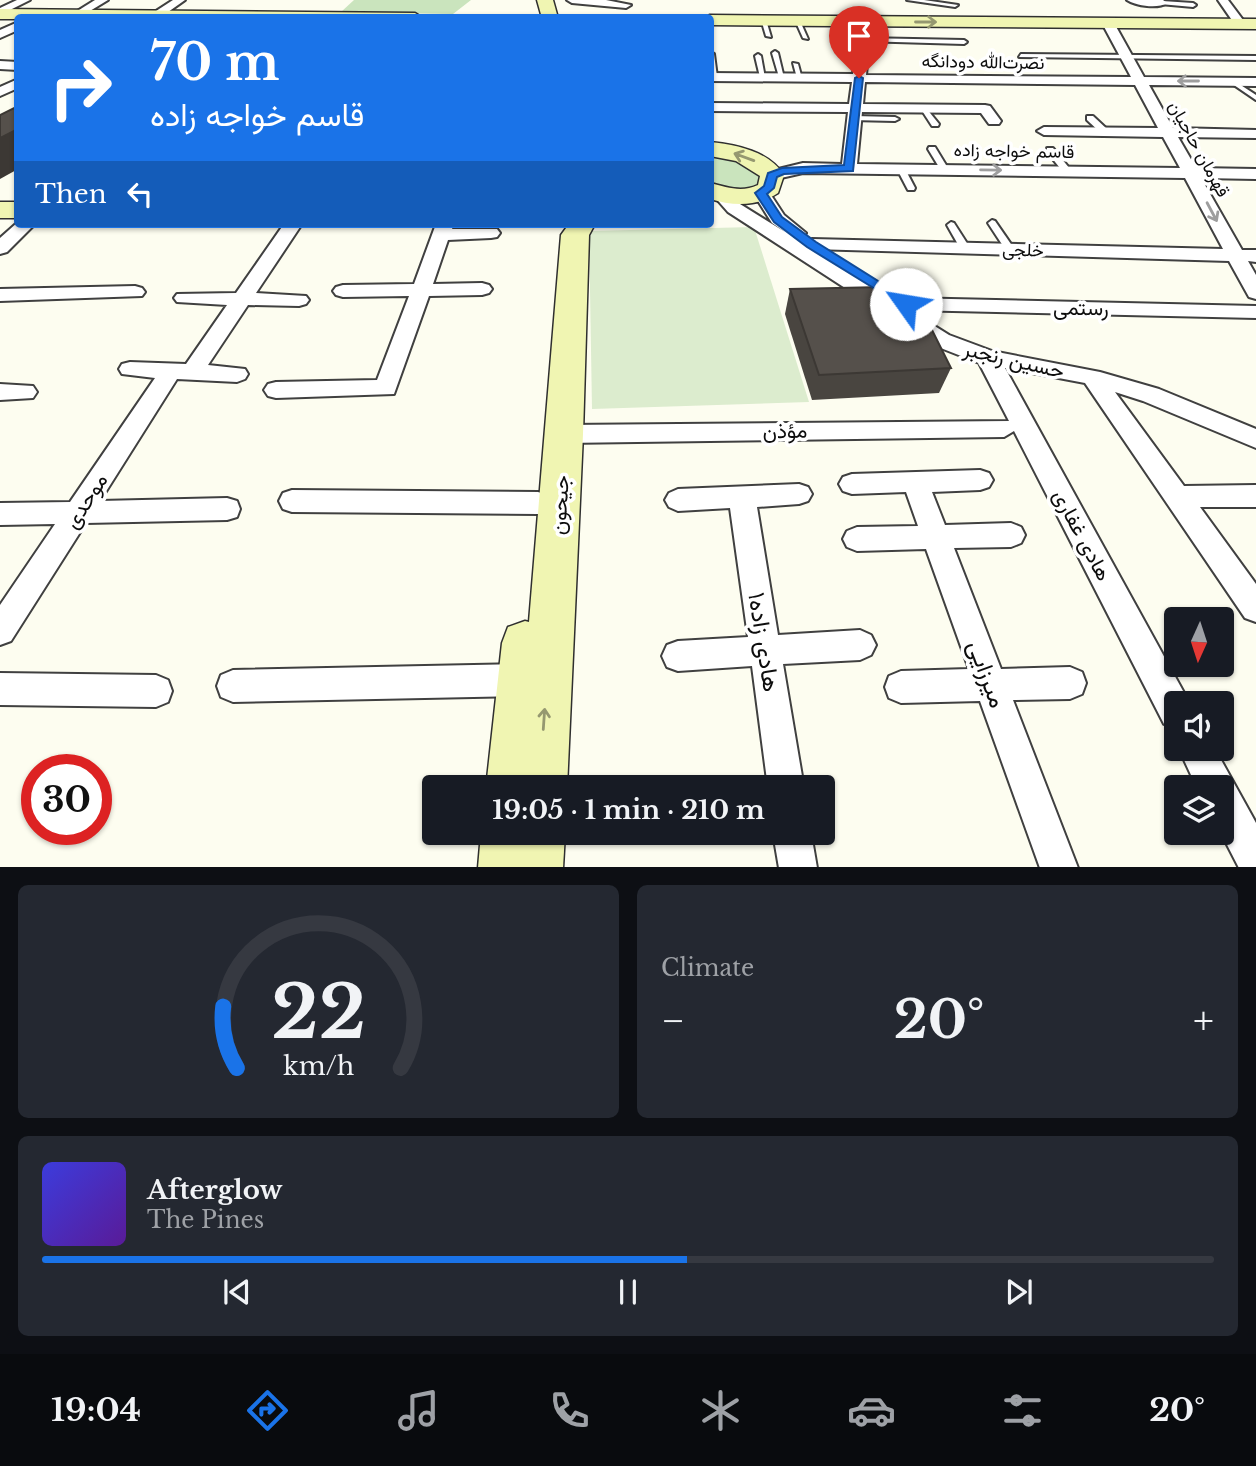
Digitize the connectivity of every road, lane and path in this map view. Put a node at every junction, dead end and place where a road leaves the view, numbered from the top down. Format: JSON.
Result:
{"nodes":[{"id":1,"x":25,"y":0,"type":"edge"},
{"id":2,"x":180,"y":0,"type":"edge"},
{"id":3,"x":572,"y":0,"type":"edge"},
{"id":4,"x":903,"y":0,"type":"edge"},
{"id":5,"x":910,"y":0,"type":"edge"},
{"id":6,"x":1132,"y":0,"type":"edge"},
{"id":7,"x":1223,"y":0,"type":"edge"},
{"id":8,"x":1161,"y":1,"type":"edge"},
{"id":9,"x":629,"y":3,"type":"edge"},
{"id":10,"x":955,"y":5,"type":"dead end"},
{"id":11,"x":1193,"y":5,"type":"dead end"},
{"id":12,"x":99,"y":11,"type":"edge"},
{"id":13,"x":0,"y":13,"type":"edge"},
{"id":14,"x":82,"y":14,"type":"edge"},
{"id":15,"x":139,"y":14,"type":"edge"},
{"id":16,"x":167,"y":14,"type":"edge"},
{"id":17,"x":714,"y":21,"type":"edge"},
{"id":18,"x":797,"y":21,"type":"junction"},
{"id":19,"x":865,"y":21,"type":"junction"},
{"id":20,"x":897,"y":21,"type":"junction"},
{"id":21,"x":1108,"y":23,"type":"junction"},
{"id":22,"x":1175,"y":23,"type":"junction"},
{"id":23,"x":1248,"y":24,"type":"edge"},
{"id":24,"x":806,"y":38,"type":"dead end"},
{"id":25,"x":863,"y":40,"type":"junction"},
{"id":26,"x":933,"y":41,"type":"junction"},
{"id":27,"x":964,"y":42,"type":"dead end"},
{"id":28,"x":1234,"y":47,"type":"dead end"},
{"id":29,"x":1184,"y":48,"type":"dead end"},
{"id":30,"x":939,"y":49,"type":"dead end"},
{"id":31,"x":775,"y":53,"type":"dead end"},
{"id":32,"x":758,"y":55,"type":"dead end"},
{"id":33,"x":1021,"y":56,"type":"dead end"},
{"id":34,"x":1127,"y":57,"type":"junction"},
{"id":35,"x":1197,"y":58,"type":"junction"},
{"id":36,"x":1253,"y":58,"type":"edge"},
{"id":37,"x":794,"y":64,"type":"dead end"},
{"id":38,"x":714,"y":77,"type":"edge"},
{"id":39,"x":763,"y":77,"type":"junction"},
{"id":40,"x":782,"y":77,"type":"junction"},
{"id":41,"x":800,"y":78,"type":"junction"},
{"id":42,"x":859,"y":78,"type":"junction"},
{"id":43,"x":1140,"y":81,"type":"junction"},
{"id":44,"x":1233,"y":82,"type":"junction"},
{"id":45,"x":1256,"y":82,"type":"edge"},
{"id":46,"x":1256,"y":98,"type":"edge"},
{"id":47,"x":714,"y":107,"type":"edge"},
{"id":48,"x":924,"y":109,"type":"junction"},
{"id":49,"x":855,"y":113,"type":"junction"},
{"id":50,"x":989,"y":115,"type":"dead end"},
{"id":51,"x":1090,"y":118,"type":"dead end"},
{"id":52,"x":895,"y":119,"type":"dead end"},
{"id":53,"x":935,"y":124,"type":"dead end"},
{"id":54,"x":1044,"y":131,"type":"dead end"},
{"id":55,"x":1105,"y":132,"type":"junction"},
{"id":56,"x":1168,"y":133,"type":"junction"},
{"id":57,"x":1256,"y":134,"type":"edge"},
{"id":58,"x":932,"y":149,"type":"dead end"},
{"id":59,"x":714,"y":150,"type":"edge"},
{"id":60,"x":1050,"y":150,"type":"dead end"},
{"id":61,"x":849,"y":168,"type":"junction"},
{"id":62,"x":901,"y":169,"type":"junction"},
{"id":63,"x":945,"y":170,"type":"junction"},
{"id":64,"x":1067,"y":171,"type":"junction"},
{"id":65,"x":1191,"y":173,"type":"junction"},
{"id":66,"x":1256,"y":174,"type":"edge"},
{"id":67,"x":766,"y":184,"type":"junction"},
{"id":68,"x":912,"y":188,"type":"dead end"},
{"id":69,"x":714,"y":194,"type":"edge"},
{"id":70,"x":992,"y":223,"type":"dead end"},
{"id":71,"x":951,"y":225,"type":"dead end"},
{"id":72,"x":22,"y":228,"type":"edge"},
{"id":73,"x":290,"y":228,"type":"edge"},
{"id":74,"x":563,"y":228,"type":"edge"},
{"id":75,"x":579,"y":228,"type":"edge"},
{"id":76,"x":443,"y":230,"type":"edge"},
{"id":77,"x":491,"y":233,"type":"dead end"},
{"id":78,"x":811,"y":244,"type":"junction"},
{"id":79,"x":0,"y":248,"type":"edge"},
{"id":80,"x":965,"y":248,"type":"junction"},
{"id":81,"x":1010,"y":250,"type":"junction"},
{"id":82,"x":1235,"y":256,"type":"junction"},
{"id":83,"x":1256,"y":256,"type":"edge"},
{"id":84,"x":422,"y":289,"type":"junction"},
{"id":85,"x":482,"y":289,"type":"dead end"},
{"id":86,"x":343,"y":291,"type":"dead end"},
{"id":87,"x":135,"y":292,"type":"dead end"},
{"id":88,"x":1256,"y":293,"type":"edge"},
{"id":89,"x":0,"y":295,"type":"edge"},
{"id":90,"x":184,"y":298,"type":"dead end"},
{"id":91,"x":241,"y":300,"type":"junction"},
{"id":92,"x":299,"y":300,"type":"dead end"},
{"id":93,"x":906,"y":304,"type":"junction"},
{"id":94,"x":1256,"y":312,"type":"edge"},
{"id":95,"x":988,"y":358,"type":"junction"},
{"id":96,"x":130,"y":369,"type":"dead end"},
{"id":97,"x":182,"y":372,"type":"junction"},
{"id":98,"x":237,"y":374,"type":"dead end"},
{"id":99,"x":1092,"y":377,"type":"junction"},
{"id":100,"x":276,"y":390,"type":"dead end"},
{"id":101,"x":0,"y":392,"type":"edge"},
{"id":102,"x":25,"y":392,"type":"dead end"},
{"id":103,"x":1004,"y":428,"type":"dead end"},
{"id":104,"x":1255,"y":431,"type":"edge"},
{"id":105,"x":565,"y":434,"type":"junction"},
{"id":106,"x":980,"y":480,"type":"dead end"},
{"id":107,"x":915,"y":481,"type":"junction"},
{"id":108,"x":852,"y":484,"type":"dead end"},
{"id":109,"x":799,"y":494,"type":"dead end"},
{"id":110,"x":1256,"y":496,"type":"edge"},
{"id":111,"x":742,"y":497,"type":"junction"},
{"id":112,"x":1177,"y":497,"type":"junction"},
{"id":113,"x":292,"y":500,"type":"dead end"},
{"id":114,"x":678,"y":500,"type":"dead end"},
{"id":115,"x":538,"y":503,"type":"junction"},
{"id":116,"x":227,"y":509,"type":"dead end"},
{"id":117,"x":0,"y":514,"type":"edge"},
{"id":118,"x":77,"y":514,"type":"junction"},
{"id":119,"x":1011,"y":535,"type":"dead end"},
{"id":120,"x":936,"y":536,"type":"junction"},
{"id":121,"x":857,"y":539,"type":"dead end"},
{"id":122,"x":1256,"y":608,"type":"edge"},
{"id":123,"x":0,"y":631,"type":"edge"},
{"id":124,"x":860,"y":645,"type":"dead end"},
{"id":125,"x":765,"y":651,"type":"junction"},
{"id":126,"x":678,"y":656,"type":"dead end"},
{"id":127,"x":521,"y":680,"type":"junction"},
{"id":128,"x":1070,"y":683,"type":"dead end"},
{"id":129,"x":990,"y":684,"type":"junction"},
{"id":130,"x":233,"y":687,"type":"dead end"},
{"id":131,"x":901,"y":688,"type":"dead end"},
{"id":132,"x":0,"y":689,"type":"edge"},
{"id":133,"x":156,"y":691,"type":"dead end"},
{"id":134,"x":1165,"y":691,"type":"edge"},
{"id":135,"x":514,"y":775,"type":"edge"},
{"id":136,"x":541,"y":775,"type":"edge"},
{"id":137,"x":784,"y":775,"type":"edge"},
{"id":138,"x":1234,"y":820,"type":"edge"},
{"id":139,"x":508,"y":845,"type":"edge"},
{"id":140,"x":536,"y":845,"type":"edge"},
{"id":141,"x":794,"y":845,"type":"edge"},
{"id":142,"x":1256,"y":861,"type":"edge"},
{"id":143,"x":507,"y":867,"type":"edge"},
{"id":144,"x":534,"y":867,"type":"edge"},
{"id":145,"x":798,"y":867,"type":"edge"},
{"id":146,"x":1059,"y":867,"type":"edge"}],
"edges":[{"from":1,"to":13,"type":"street"},
{"from":2,"to":16,"type":"street"},
{"from":3,"to":9,"type":"street"},
{"from":4,"to":20,"type":"main road"},
{"from":5,"to":10,"type":"lane"},
{"from":6,"to":8,"type":"street"},
{"from":7,"to":23,"type":"street"},
{"from":8,"to":11,"type":"lane"},
{"from":8,"to":22,"type":"street"},
{"from":12,"to":14,"type":"main road"},
{"from":12,"to":15,"type":"main road"},
{"from":17,"to":18,"type":"main road"},
{"from":18,"to":19,"type":"main road"},
{"from":18,"to":24,"type":"lane"},
{"from":19,"to":20,"type":"main road"},
{"from":19,"to":25,"type":"street"},
{"from":20,"to":21,"type":"main road","one_way":true},
{"from":21,"to":22,"type":"main road"},
{"from":21,"to":34,"type":"street","name":"قهرمان حاجیان"},
{"from":22,"to":23,"type":"main road"},
{"from":25,"to":26,"type":"lane"},
{"from":25,"to":42,"type":"street"},
{"from":26,"to":27,"type":"lane"},
{"from":26,"to":30,"type":"lane"},
{"from":28,"to":36,"type":"lane"},
{"from":29,"to":35,"type":"lane"},
{"from":31,"to":40,"type":"lane"},
{"from":32,"to":39,"type":"lane"},
{"from":33,"to":34,"type":"lane"},
{"from":34,"to":35,"type":"lane"},
{"from":34,"to":43,"type":"street","name":"قهرمان حاجیان"},
{"from":35,"to":36,"type":"lane"},
{"from":37,"to":41,"type":"lane"},
{"from":38,"to":39,"type":"street","name":"نصرت‌الله دودانگه"},
{"from":39,"to":40,"type":"street","name":"نصرت‌الله دودانگه"},
{"from":40,"to":41,"type":"street","name":"نصرت‌الله دودانگه"},
{"from":41,"to":42,"type":"street","name":"نصرت‌الله دودانگه"},
{"from":42,"to":43,"type":"street","name":"نصرت‌الله دودانگه"},
{"from":42,"to":49,"type":"street"},
{"from":44,"to":43,"type":"street","name":"نصرت‌الله دودانگه","one_way":true},
{"from":43,"to":56,"type":"street","name":"قهرمان حاجیان"},
{"from":44,"to":45,"type":"street","name":"نصرت‌الله دودانگه"},
{"from":44,"to":46,"type":"lane"},
{"from":47,"to":49,"type":"street"},
{"from":48,"to":49,"type":"street"},
{"from":48,"to":50,"type":"street"},
{"from":48,"to":53,"type":"lane"},
{"from":49,"to":52,"type":"lane"},
{"from":49,"to":61,"type":"street"},
{"from":51,"to":55,"type":"lane"},
{"from":54,"to":55,"type":"street"},
{"from":55,"to":56,"type":"street"},
{"from":56,"to":57,"type":"street"},
{"from":56,"to":65,"type":"street","name":"قهرمان حاجیان"},
{"from":58,"to":63,"type":"lane"},
{"from":67,"to":59,"type":"main road","one_way":true},
{"from":60,"to":64,"type":"lane"},
{"from":61,"to":62,"type":"street","name":"قاسم خواجه زاده"},
{"from":61,"to":67,"type":"street","name":"قاسم خواجه زاده"},
{"from":62,"to":63,"type":"street","name":"قاسم خواجه زاده"},
{"from":62,"to":68,"type":"lane"},
{"from":63,"to":64,"type":"street","name":"قاسم خواجه زاده","one_way":true},
{"from":64,"to":65,"type":"street","name":"قاسم خواجه زاده"},
{"from":65,"to":66,"type":"street","name":"قاسم خواجه زاده"},
{"from":65,"to":82,"type":"street","name":"قهرمان حاجیان","one_way":true},
{"from":67,"to":69,"type":"main road"},
{"from":67,"to":78,"type":"street","name":"حسین رنجبر"},
{"from":69,"to":95,"type":"street","name":"حسین رنجبر"},
{"from":70,"to":81,"type":"lane"},
{"from":71,"to":80,"type":"lane"},
{"from":72,"to":79,"type":"street"},
{"from":73,"to":91,"type":"street","name":"موحدی"},
{"from":74,"to":115,"type":"main road","name":"جیحون"},
{"from":75,"to":105,"type":"main road","name":"جیحون"},
{"from":76,"to":77,"type":"street"},
{"from":76,"to":84,"type":"street"},
{"from":78,"to":80,"type":"street","name":"خلجی"},
{"from":78,"to":93,"type":"street","name":"حسین رنجبر"},
{"from":80,"to":81,"type":"street","name":"خلجی"},
{"from":81,"to":82,"type":"street","name":"خلجی"},
{"from":82,"to":83,"type":"street","name":"خلجی"},
{"from":82,"to":88,"type":"street","name":"قهرمان حاجیان"},
{"from":84,"to":85,"type":"street"},
{"from":84,"to":86,"type":"street"},
{"from":84,"to":100,"type":"street"},
{"from":87,"to":89,"type":"street"},
{"from":90,"to":91,"type":"street"},
{"from":91,"to":92,"type":"street"},
{"from":91,"to":97,"type":"street","name":"موحدی"},
{"from":93,"to":94,"type":"street","name":"رستمی"},
{"from":93,"to":104,"type":"street","name":"حسین رنجبر"},
{"from":95,"to":99,"type":"street","name":"حسین رنجبر"},
{"from":95,"to":134,"type":"street","name":"هادی غفاری"},
{"from":96,"to":97,"type":"street"},
{"from":97,"to":98,"type":"street"},
{"from":97,"to":118,"type":"street","name":"موحدی"},
{"from":99,"to":104,"type":"street","name":"حسین رنجبر"},
{"from":99,"to":112,"type":"street"},
{"from":101,"to":102,"type":"street"},
{"from":103,"to":105,"type":"street","name":"مؤذن"},
{"from":136,"to":105,"type":"main road","name":"جیحون","one_way":true},
{"from":106,"to":107,"type":"street"},
{"from":107,"to":108,"type":"street"},
{"from":107,"to":120,"type":"street","name":"میرزایی"},
{"from":109,"to":111,"type":"street"},
{"from":110,"to":112,"type":"street"},
{"from":111,"to":114,"type":"street"},
{"from":111,"to":125,"type":"street","name":"هادی زاده۱"},
{"from":112,"to":122,"type":"street"},
{"from":113,"to":115,"type":"street"},
{"from":115,"to":127,"type":"main road","name":"جیحون"},
{"from":116,"to":118,"type":"street"},
{"from":117,"to":118,"type":"street"},
{"from":118,"to":123,"type":"street","name":"موحدی"},
{"from":119,"to":120,"type":"street"},
{"from":120,"to":121,"type":"street"},
{"from":120,"to":129,"type":"street","name":"میرزایی"},
{"from":124,"to":125,"type":"street"},
{"from":125,"to":126,"type":"street"},
{"from":125,"to":137,"type":"street","name":"هادی زاده۱"},
{"from":127,"to":130,"type":"street"},
{"from":127,"to":135,"type":"main road","name":"جیحون"},
{"from":128,"to":129,"type":"street"},
{"from":129,"to":131,"type":"street"},
{"from":129,"to":146,"type":"street","name":"میرزایی"},
{"from":132,"to":133,"type":"street"},
{"from":138,"to":142,"type":"street"},
{"from":139,"to":143,"type":"main road"},
{"from":140,"to":144,"type":"main road"},
{"from":141,"to":145,"type":"street"}]}
